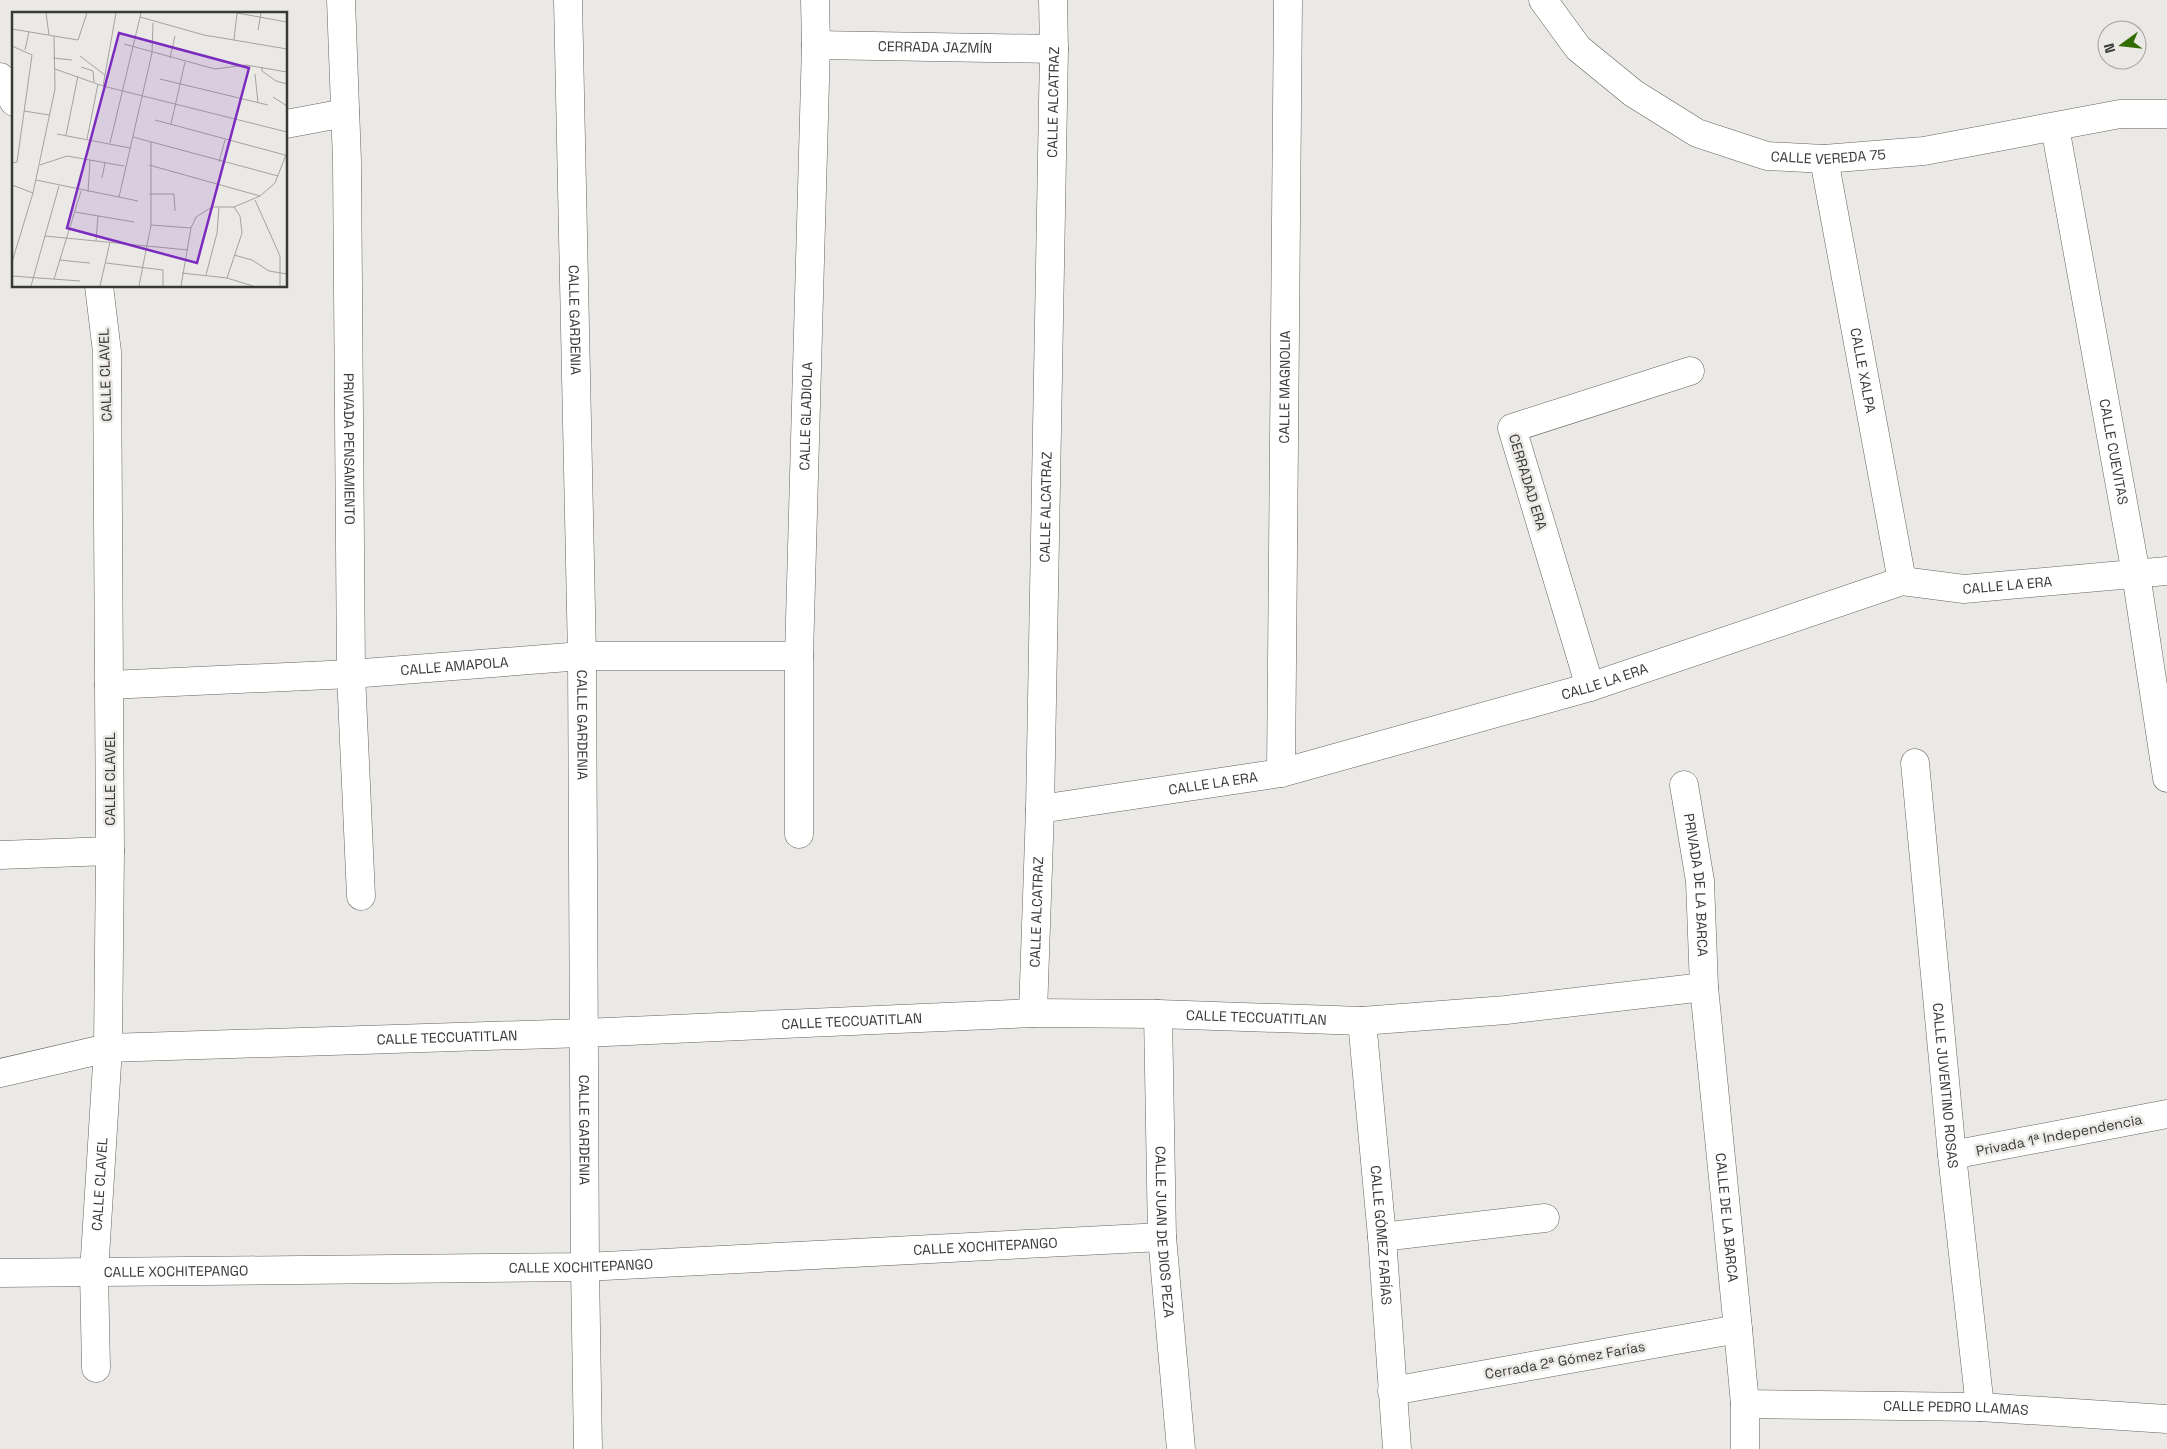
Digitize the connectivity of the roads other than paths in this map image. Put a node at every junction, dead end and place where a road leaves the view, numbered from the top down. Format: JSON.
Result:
{"nodes":[{"id":1,"x":340,"y":0,"type":"edge"},
{"id":2,"x":568,"y":0,"type":"edge"},
{"id":3,"x":815,"y":0,"type":"edge"},
{"id":4,"x":1053,"y":0,"type":"edge"},
{"id":5,"x":1288,"y":0,"type":"edge"},
{"id":6,"x":1542,"y":0,"type":"edge"},
{"id":7,"x":816,"y":45,"type":"junction"},
{"id":8,"x":1054,"y":49,"type":"junction"},
{"id":9,"x":0,"y":78,"type":"edge"},
{"id":10,"x":12,"y":99,"type":"edge"},
{"id":11,"x":345,"y":114,"type":"junction"},
{"id":12,"x":2167,"y":114,"type":"edge"},
{"id":13,"x":288,"y":124,"type":"edge"},
{"id":14,"x":2054,"y":127,"type":"junction"},
{"id":15,"x":1824,"y":159,"type":"junction"},
{"id":16,"x":99,"y":288,"type":"edge"},
{"id":17,"x":1690,"y":371,"type":"dead end"},
{"id":18,"x":2167,"y":571,"type":"edge"},
{"id":19,"x":2136,"y":574,"type":"junction"},
{"id":20,"x":1902,"y":581,"type":"junction"},
{"id":21,"x":582,"y":656,"type":"junction"},
{"id":22,"x":799,"y":656,"type":"junction"},
{"id":23,"x":351,"y":674,"type":"junction"},
{"id":24,"x":109,"y":685,"type":"junction"},
{"id":25,"x":1590,"y":687,"type":"junction"},
{"id":26,"x":1915,"y":763,"type":"dead end"},
{"id":27,"x":1281,"y":773,"type":"junction"},
{"id":28,"x":2167,"y":778,"type":"edge"},
{"id":29,"x":1684,"y":785,"type":"dead end"},
{"id":30,"x":1040,"y":810,"type":"junction"},
{"id":31,"x":799,"y":834,"type":"dead end"},
{"id":32,"x":110,"y":851,"type":"junction"},
{"id":33,"x":0,"y":855,"type":"edge"},
{"id":34,"x":361,"y":896,"type":"dead end"},
{"id":35,"x":1704,"y":987,"type":"junction"},
{"id":36,"x":1033,"y":1013,"type":"junction"},
{"id":37,"x":1158,"y":1014,"type":"junction"},
{"id":38,"x":1362,"y":1021,"type":"junction"},
{"id":39,"x":584,"y":1033,"type":"junction"},
{"id":40,"x":108,"y":1048,"type":"junction"},
{"id":41,"x":0,"y":1073,"type":"edge"},
{"id":42,"x":2167,"y":1114,"type":"edge"},
{"id":43,"x":1952,"y":1155,"type":"junction"},
{"id":44,"x":1545,"y":1218,"type":"dead end"},
{"id":45,"x":1162,"y":1237,"type":"junction"},
{"id":46,"x":1382,"y":1237,"type":"junction"},
{"id":47,"x":585,"y":1267,"type":"junction"},
{"id":48,"x":0,"y":1272,"type":"edge"},
{"id":49,"x":94,"y":1273,"type":"junction"},
{"id":50,"x":1738,"y":1329,"type":"junction"},
{"id":51,"x":96,"y":1368,"type":"dead end"},
{"id":52,"x":1392,"y":1391,"type":"junction"},
{"id":53,"x":1744,"y":1404,"type":"junction"},
{"id":54,"x":1980,"y":1407,"type":"junction"},
{"id":55,"x":2167,"y":1419,"type":"edge"},
{"id":56,"x":588,"y":1449,"type":"edge"},
{"id":57,"x":1181,"y":1449,"type":"edge"},
{"id":58,"x":1397,"y":1449,"type":"edge"},
{"id":59,"x":1745,"y":1449,"type":"edge"}],
"edges":[{"from":1,"to":11,"type":"street","name":"PRIVADA PENSAMIENTO"},
{"from":2,"to":21,"type":"street","name":"CALLE GARDENIA"},
{"from":3,"to":7,"type":"street","name":"CALLE GLADIOLA"},
{"from":4,"to":8,"type":"street","name":"CALLE ALCATRAZ"},
{"from":5,"to":27,"type":"street","name":"CALLE MAGNOLIA"},
{"from":6,"to":15,"type":"street","name":"CALLE VEREDA 75"},
{"from":7,"to":8,"type":"street","name":"CERRADA JAZMÍN"},
{"from":7,"to":22,"type":"street","name":"CALLE GLADIOLA"},
{"from":8,"to":30,"type":"street","name":"CALLE ALCATRAZ"},
{"from":9,"to":10,"type":"street"},
{"from":11,"to":13,"type":"street"},
{"from":11,"to":23,"type":"street","name":"PRIVADA PENSAMIENTO"},
{"from":12,"to":14,"type":"street","name":"CALLE VEREDA 75"},
{"from":14,"to":15,"type":"street","name":"CALLE VEREDA 75"},
{"from":14,"to":19,"type":"street","name":"CALLE CUEVITAS"},
{"from":15,"to":20,"type":"street","name":"CALLE XALPA"},
{"from":16,"to":24,"type":"street","name":"CALLE CLAVEL"},
{"from":17,"to":25,"type":"street","name":"CERRADAD ERA"},
{"from":18,"to":19,"type":"street","name":"CALLE LA ERA"},
{"from":19,"to":20,"type":"street","name":"CALLE LA ERA"},
{"from":19,"to":28,"type":"street","name":"CALLE CUEVITAS"},
{"from":20,"to":25,"type":"street","name":"CALLE LA ERA"},
{"from":21,"to":22,"type":"street","name":"CALLE AMAPOLA"},
{"from":21,"to":23,"type":"street","name":"CALLE AMAPOLA"},
{"from":21,"to":39,"type":"street","name":"CALLE GARDENIA"},
{"from":22,"to":31,"type":"street","name":"CALLE GLADIOLA"},
{"from":23,"to":24,"type":"street","name":"CALLE AMAPOLA"},
{"from":23,"to":34,"type":"street","name":"PRIVADA PENSAMIENTO"},
{"from":24,"to":32,"type":"street","name":"CALLE CLAVEL"},
{"from":25,"to":27,"type":"street","name":"CALLE LA ERA"},
{"from":26,"to":43,"type":"street","name":"CALLE JUVENTINO ROSAS"},
{"from":27,"to":30,"type":"street","name":"CALLE LA ERA"},
{"from":29,"to":35,"type":"street","name":"PRIVADA DE LA BARCA"},
{"from":30,"to":36,"type":"street","name":"CALLE ALCATRAZ"},
{"from":32,"to":33,"type":"street"},
{"from":32,"to":40,"type":"street","name":"CALLE CLAVEL"},
{"from":35,"to":38,"type":"street","name":"CALLE TECCUATITLAN"},
{"from":35,"to":50,"type":"street","name":"CALLE DE LA BARCA"},
{"from":36,"to":37,"type":"street","name":"CALLE TECCUATITLAN"},
{"from":36,"to":39,"type":"street","name":"CALLE TECCUATITLAN"},
{"from":37,"to":38,"type":"street","name":"CALLE TECCUATITLAN"},
{"from":37,"to":45,"type":"street","name":"CALLE JUAN DE DIOS PEZA"},
{"from":38,"to":46,"type":"street","name":"CALLE GÓMEZ FARÍAS"},
{"from":39,"to":40,"type":"street","name":"CALLE TECCUATITLAN"},
{"from":39,"to":47,"type":"street","name":"CALLE GARDENIA"},
{"from":40,"to":41,"type":"street","name":"CALLE TECCUATITLAN"},
{"from":40,"to":49,"type":"street","name":"CALLE CLAVEL"},
{"from":42,"to":43,"type":"street","name":"Privada 1ª Independencia"},
{"from":43,"to":54,"type":"street","name":"CALLE JUVENTINO ROSAS"},
{"from":44,"to":46,"type":"street"},
{"from":45,"to":47,"type":"street","name":"CALLE XOCHITEPANGO"},
{"from":45,"to":57,"type":"street","name":"CALLE JUAN DE DIOS PEZA"},
{"from":46,"to":52,"type":"street","name":"CALLE GÓMEZ FARÍAS"},
{"from":47,"to":49,"type":"street","name":"CALLE XOCHITEPANGO"},
{"from":47,"to":56,"type":"street","name":"CALLE GARDENIA"},
{"from":48,"to":49,"type":"street","name":"CALLE XOCHITEPANGO"},
{"from":49,"to":51,"type":"street","name":"CALLE CLAVEL"},
{"from":50,"to":52,"type":"street","name":"Cerrada 2ª Gómez Farías"},
{"from":50,"to":53,"type":"street","name":"CALLE DE LA BARCA"},
{"from":52,"to":58,"type":"street","name":"CALLE GÓMEZ FARÍAS"},
{"from":53,"to":54,"type":"street","name":"CALLE PEDRO LLAMAS"},
{"from":53,"to":59,"type":"street","name":"CALLE DE LA BARCA"},
{"from":54,"to":55,"type":"street","name":"CALLE PEDRO LLAMAS"}]}
